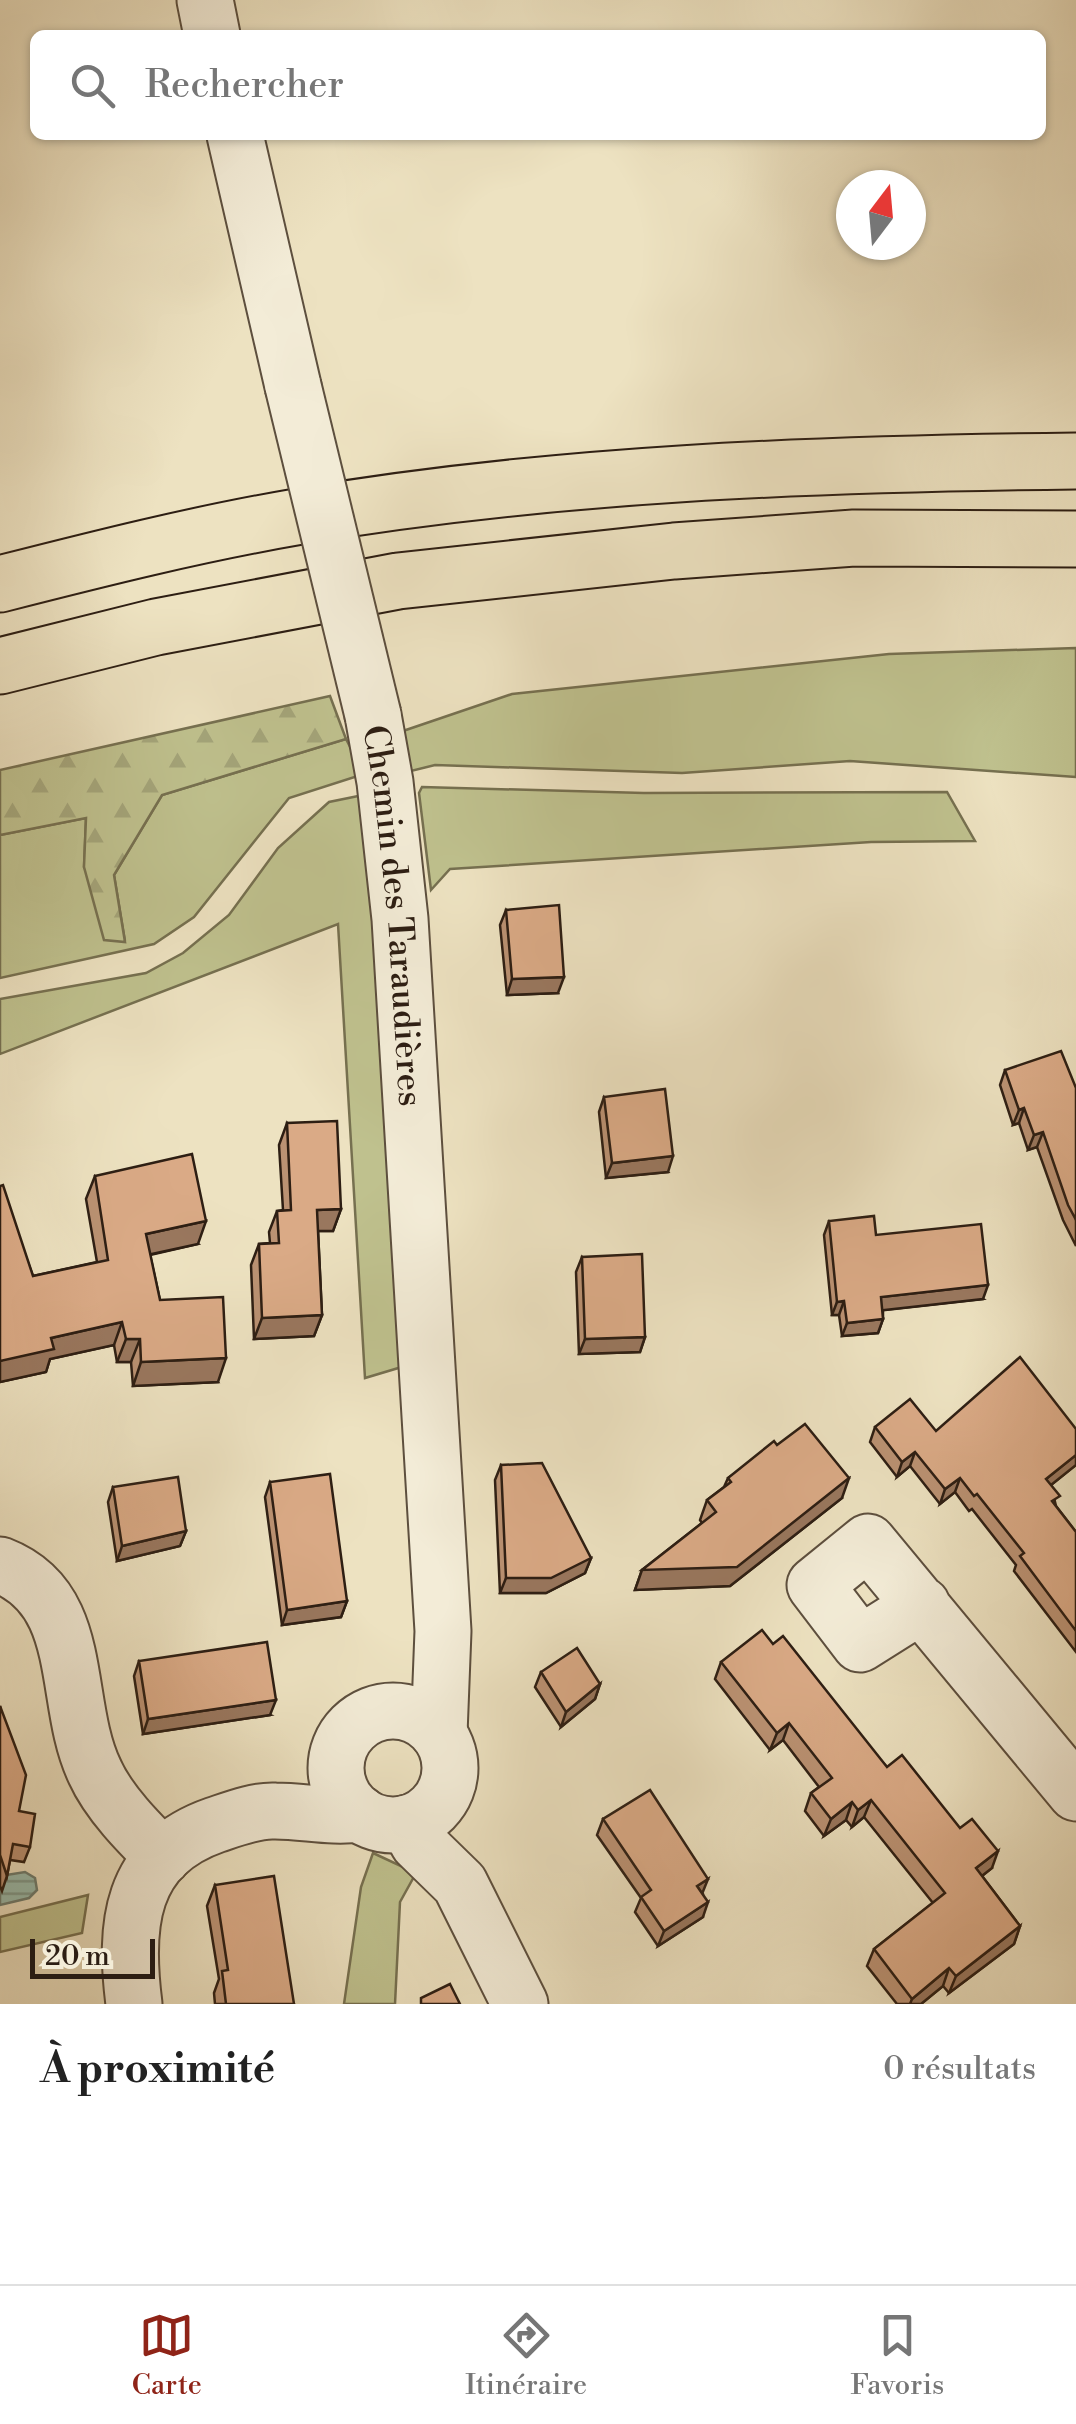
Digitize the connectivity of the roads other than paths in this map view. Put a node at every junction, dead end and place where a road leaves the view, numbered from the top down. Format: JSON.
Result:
{"nodes":[{"id":1,"x":204,"y":0,"type":"edge"},
{"id":2,"x":211,"y":30,"type":"edge"},
{"id":3,"x":236,"y":140,"type":"edge"},
{"id":4,"x":1076,"y":461,"type":"edge"},
{"id":5,"x":1076,"y":539,"type":"edge"},
{"id":6,"x":0,"y":584,"type":"edge"},
{"id":7,"x":0,"y":666,"type":"edge"},
{"id":8,"x":0,"y":1565,"type":"edge"},
{"id":9,"x":922,"y":1605,"type":"dead end"},
{"id":10,"x":427,"y":1744,"type":"junction"},
{"id":11,"x":337,"y":1760,"type":"junction"},
{"id":12,"x":1076,"y":1794,"type":"edge"},
{"id":13,"x":272,"y":1810,"type":"junction"},
{"id":14,"x":384,"y":1819,"type":"junction"},
{"id":15,"x":162,"y":1856,"type":"junction"},
{"id":16,"x":460,"y":1884,"type":"junction"},
{"id":17,"x":134,"y":2004,"type":"edge"},
{"id":18,"x":520,"y":2004,"type":"edge"}],
"edges":[{"from":1,"to":2,"type":"street"},
{"from":3,"to":10,"type":"street","name":"Chemin des Taraudières","bridge":true},
{"from":4,"to":6,"type":"highway"},
{"from":5,"to":7,"type":"highway"},
{"from":8,"to":15,"type":"street"},
{"from":9,"to":12,"type":"street"},
{"from":10,"to":11,"type":"street"},
{"from":10,"to":14,"type":"street"},
{"from":10,"to":16,"type":"street","name":"Chemin des Taraudières"},
{"from":11,"to":13,"type":"street"},
{"from":11,"to":14,"type":"street"},
{"from":13,"to":14,"type":"street"},
{"from":13,"to":15,"type":"street"},
{"from":14,"to":16,"type":"street","name":"Chemin des Taraudières"},
{"from":15,"to":17,"type":"street"},
{"from":16,"to":18,"type":"street","name":"Chemin des Taraudières"}]}
